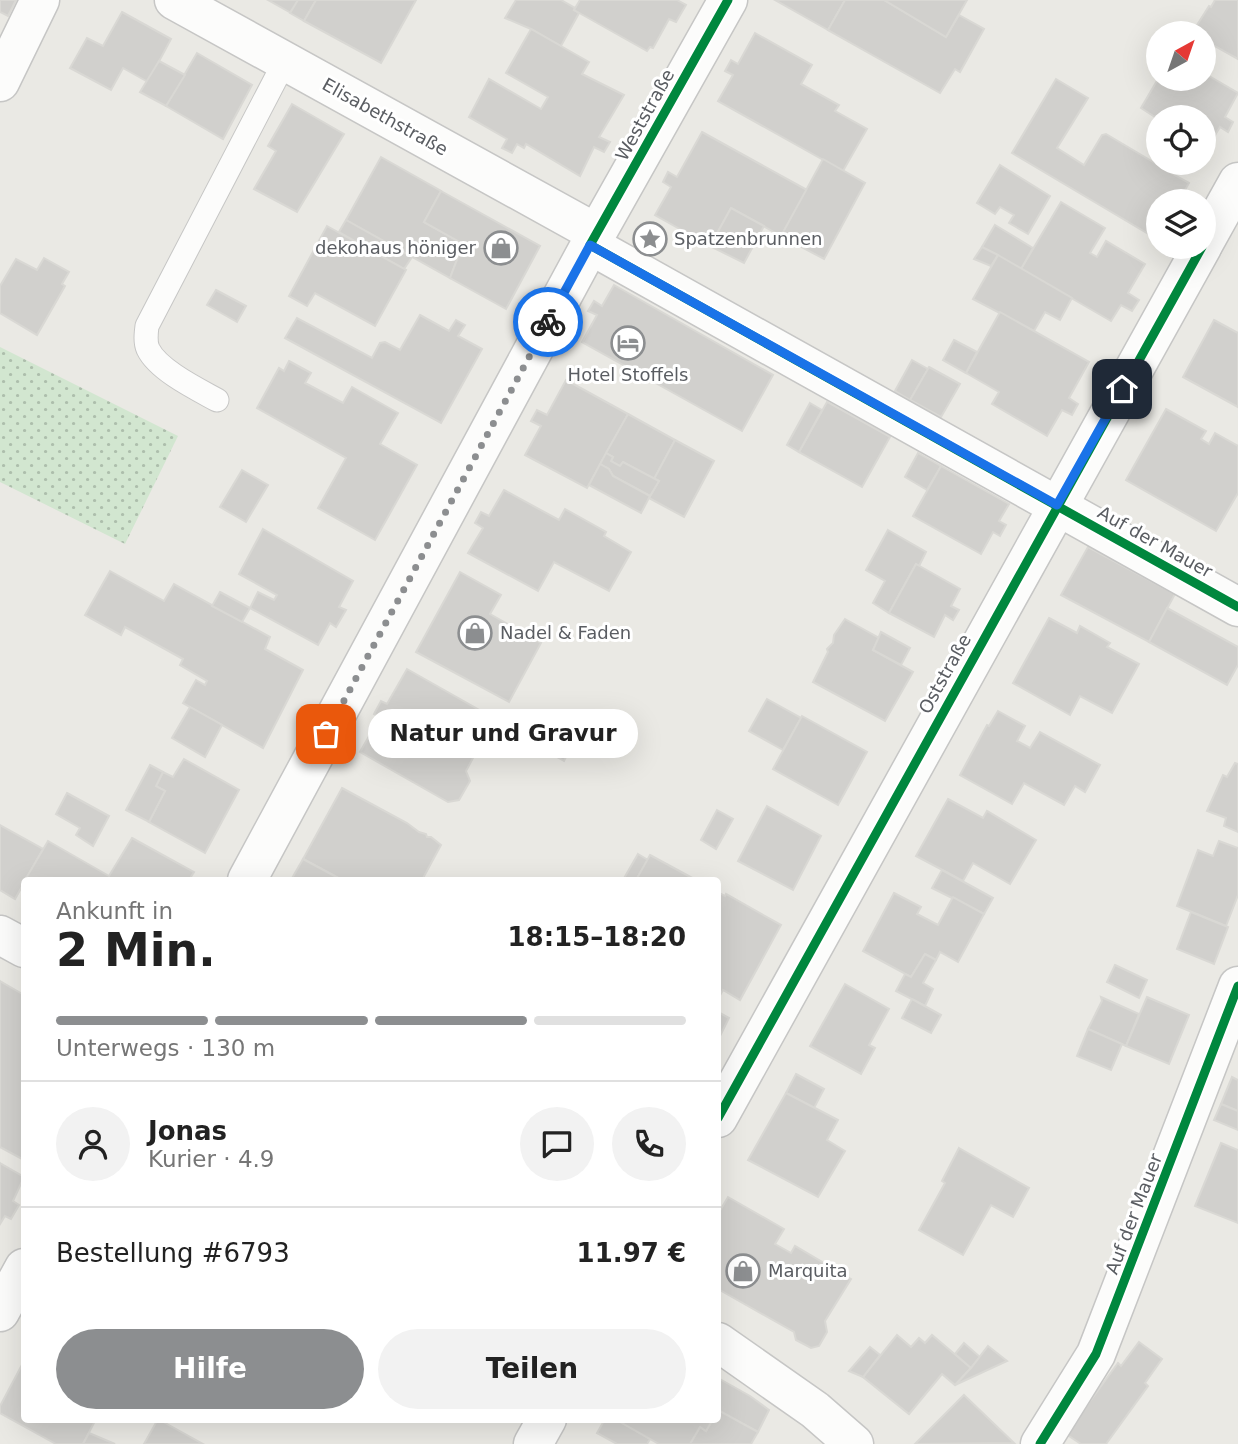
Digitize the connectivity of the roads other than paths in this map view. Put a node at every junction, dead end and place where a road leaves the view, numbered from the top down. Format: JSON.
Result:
{"nodes":[{"id":1,"x":40,"y":0,"type":"edge"},
{"id":2,"x":174,"y":0,"type":"edge"},
{"id":3,"x":728,"y":0,"type":"edge"},
{"id":4,"x":285,"y":61,"type":"junction"},
{"id":5,"x":0,"y":82,"type":"edge"},
{"id":6,"x":1238,"y":182,"type":"edge"},
{"id":7,"x":1216,"y":222,"type":"edge"},
{"id":8,"x":593,"y":239,"type":"junction"},
{"id":9,"x":1195,"y":259,"type":"edge"},
{"id":10,"x":217,"y":400,"type":"dead end"},
{"id":11,"x":1057,"y":505,"type":"junction"},
{"id":12,"x":1238,"y":607,"type":"edge"},
{"id":13,"x":249,"y":877,"type":"edge"},
{"id":14,"x":0,"y":935,"type":"edge"},
{"id":15,"x":21,"y":946,"type":"edge"},
{"id":16,"x":1238,"y":986,"type":"edge"},
{"id":17,"x":721,"y":1113,"type":"edge"},
{"id":18,"x":21,"y":1274,"type":"edge"},
{"id":19,"x":0,"y":1312,"type":"edge"},
{"id":20,"x":721,"y":1344,"type":"edge"},
{"id":21,"x":545,"y":1423,"type":"edge"},
{"id":22,"x":533,"y":1444,"type":"edge"},
{"id":23,"x":854,"y":1444,"type":"edge"},
{"id":24,"x":1040,"y":1444,"type":"edge"}],
"edges":[{"from":1,"to":5,"type":"street"},
{"from":2,"to":4,"type":"street","name":"Elisabethstraße"},
{"from":3,"to":8,"type":"street","name":"Weststraße"},
{"from":4,"to":8,"type":"street","name":"Elisabethstraße"},
{"from":4,"to":10,"type":"lane"},
{"from":6,"to":7,"type":"street","name":"Oststraße"},
{"from":8,"to":11,"type":"street","name":"Elisabethstraße"},
{"from":8,"to":13,"type":"street","name":"Weststraße"},
{"from":9,"to":11,"type":"street","name":"Oststraße"},
{"from":11,"to":12,"type":"street","name":"Auf der Mauer"},
{"from":11,"to":17,"type":"street","name":"Oststraße"},
{"from":14,"to":15,"type":"street"},
{"from":16,"to":24,"type":"street","name":"Auf der Mauer"},
{"from":18,"to":19,"type":"street"},
{"from":20,"to":23,"type":"street"},
{"from":21,"to":22,"type":"street"}]}
